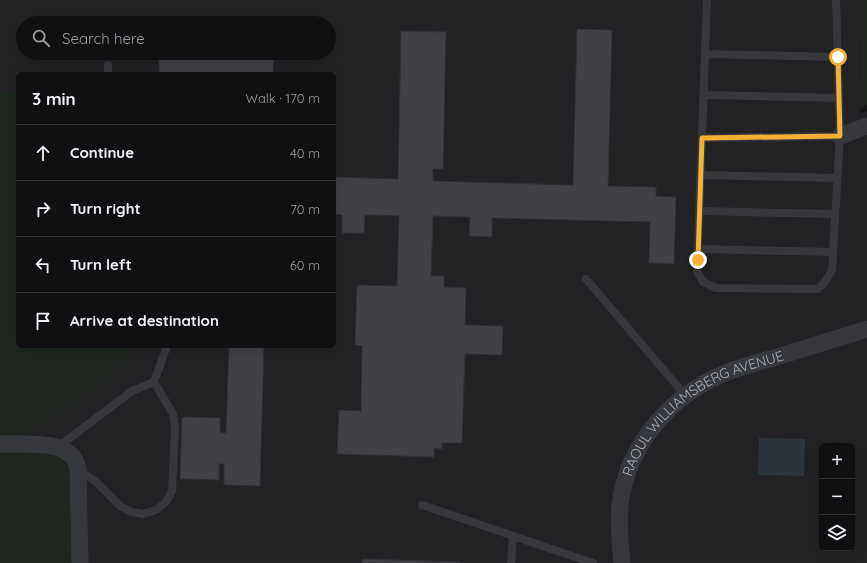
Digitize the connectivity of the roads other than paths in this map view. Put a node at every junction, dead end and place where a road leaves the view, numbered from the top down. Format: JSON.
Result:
{"nodes":[{"id":1,"x":707,"y":0,"type":"edge"},
{"id":2,"x":836,"y":0,"type":"edge"},
{"id":3,"x":705,"y":54,"type":"junction"},
{"id":4,"x":838,"y":57,"type":"junction"},
{"id":5,"x":108,"y":65,"type":"dead end"},
{"id":6,"x":108,"y":72,"type":"edge"},
{"id":7,"x":704,"y":95,"type":"junction"},
{"id":8,"x":839,"y":98,"type":"junction"},
{"id":9,"x":867,"y":126,"type":"edge"},
{"id":10,"x":840,"y":136,"type":"junction"},
{"id":11,"x":702,"y":138,"type":"junction"},
{"id":12,"x":701,"y":175,"type":"junction"},
{"id":13,"x":837,"y":178,"type":"junction"},
{"id":14,"x":700,"y":211,"type":"junction"},
{"id":15,"x":835,"y":214,"type":"junction"},
{"id":16,"x":698,"y":249,"type":"junction"},
{"id":17,"x":833,"y":252,"type":"junction"},
{"id":18,"x":586,"y":279,"type":"dead end"},
{"id":19,"x":867,"y":329,"type":"edge"},
{"id":20,"x":166,"y":348,"type":"edge"},
{"id":21,"x":154,"y":382,"type":"junction"},
{"id":22,"x":685,"y":395,"type":"junction"},
{"id":23,"x":0,"y":444,"type":"edge"},
{"id":24,"x":52,"y":446,"type":"junction"},
{"id":25,"x":78,"y":470,"type":"junction"},
{"id":26,"x":422,"y":505,"type":"dead end"},
{"id":27,"x":513,"y":536,"type":"junction"},
{"id":28,"x":80,"y":563,"type":"edge"},
{"id":29,"x":512,"y":563,"type":"edge"},
{"id":30,"x":593,"y":563,"type":"edge"},
{"id":31,"x":622,"y":563,"type":"edge"}],
"edges":[{"from":1,"to":3,"type":"lane"},
{"from":2,"to":4,"type":"lane"},
{"from":3,"to":4,"type":"lane"},
{"from":3,"to":7,"type":"lane"},
{"from":4,"to":8,"type":"lane"},
{"from":5,"to":6,"type":"lane"},
{"from":7,"to":8,"type":"lane"},
{"from":7,"to":11,"type":"lane"},
{"from":8,"to":10,"type":"lane"},
{"from":9,"to":10,"type":"street"},
{"from":10,"to":11,"type":"lane"},
{"from":10,"to":13,"type":"lane"},
{"from":11,"to":12,"type":"lane"},
{"from":12,"to":13,"type":"lane"},
{"from":12,"to":14,"type":"lane"},
{"from":13,"to":15,"type":"lane"},
{"from":14,"to":15,"type":"lane"},
{"from":14,"to":16,"type":"lane"},
{"from":15,"to":17,"type":"lane"},
{"from":16,"to":17,"type":"lane"},
{"from":16,"to":17,"type":"lane"},
{"from":18,"to":22,"type":"lane"},
{"from":19,"to":22,"type":"street","name":"RAOUL WILLIAMSBERG AVENUE"},
{"from":20,"to":21,"type":"lane"},
{"from":21,"to":24,"type":"lane"},
{"from":21,"to":25,"type":"lane"},
{"from":22,"to":31,"type":"street","name":"RAOUL WILLIAMSBERG AVENUE"},
{"from":23,"to":24,"type":"street"},
{"from":24,"to":25,"type":"street"},
{"from":25,"to":28,"type":"street"},
{"from":26,"to":27,"type":"lane"},
{"from":27,"to":29,"type":"lane"},
{"from":27,"to":30,"type":"lane"}]}
